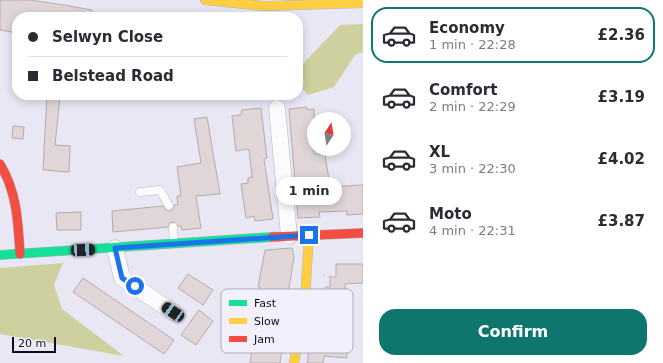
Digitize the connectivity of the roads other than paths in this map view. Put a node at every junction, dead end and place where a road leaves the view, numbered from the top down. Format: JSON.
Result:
{"nodes":[{"id":1,"x":205,"y":0,"type":"edge"},
{"id":2,"x":297,"y":3,"type":"edge"},
{"id":3,"x":363,"y":3,"type":"edge"},
{"id":4,"x":277,"y":108,"type":"dead end"},
{"id":5,"x":0,"y":164,"type":"edge"},
{"id":6,"x":140,"y":192,"type":"dead end"},
{"id":7,"x":170,"y":206,"type":"dead end"},
{"id":8,"x":172,"y":227,"type":"dead end"},
{"id":9,"x":363,"y":233,"type":"edge"},
{"id":10,"x":309,"y":235,"type":"junction"},
{"id":11,"x":289,"y":236,"type":"junction"},
{"id":12,"x":174,"y":244,"type":"junction"},
{"id":13,"x":115,"y":248,"type":"junction"},
{"id":14,"x":20,"y":254,"type":"junction"},
{"id":15,"x":0,"y":255,"type":"edge"},
{"id":16,"x":306,"y":289,"type":"edge"},
{"id":17,"x":173,"y":312,"type":"dead end"},
{"id":18,"x":296,"y":353,"type":"edge"},
{"id":19,"x":294,"y":363,"type":"edge"}],
"edges":[{"from":1,"to":2,"type":"street"},
{"from":2,"to":3,"type":"street"},
{"from":4,"to":11,"type":"street"},
{"from":5,"to":14,"type":"street"},
{"from":6,"to":7,"type":"lane"},
{"from":8,"to":12,"type":"lane"},
{"from":9,"to":10,"type":"street"},
{"from":10,"to":11,"type":"street"},
{"from":10,"to":16,"type":"street"},
{"from":11,"to":12,"type":"street"},
{"from":12,"to":13,"type":"street"},
{"from":13,"to":14,"type":"street"},
{"from":13,"to":17,"type":"street"},
{"from":14,"to":15,"type":"street"},
{"from":18,"to":19,"type":"street"}]}
